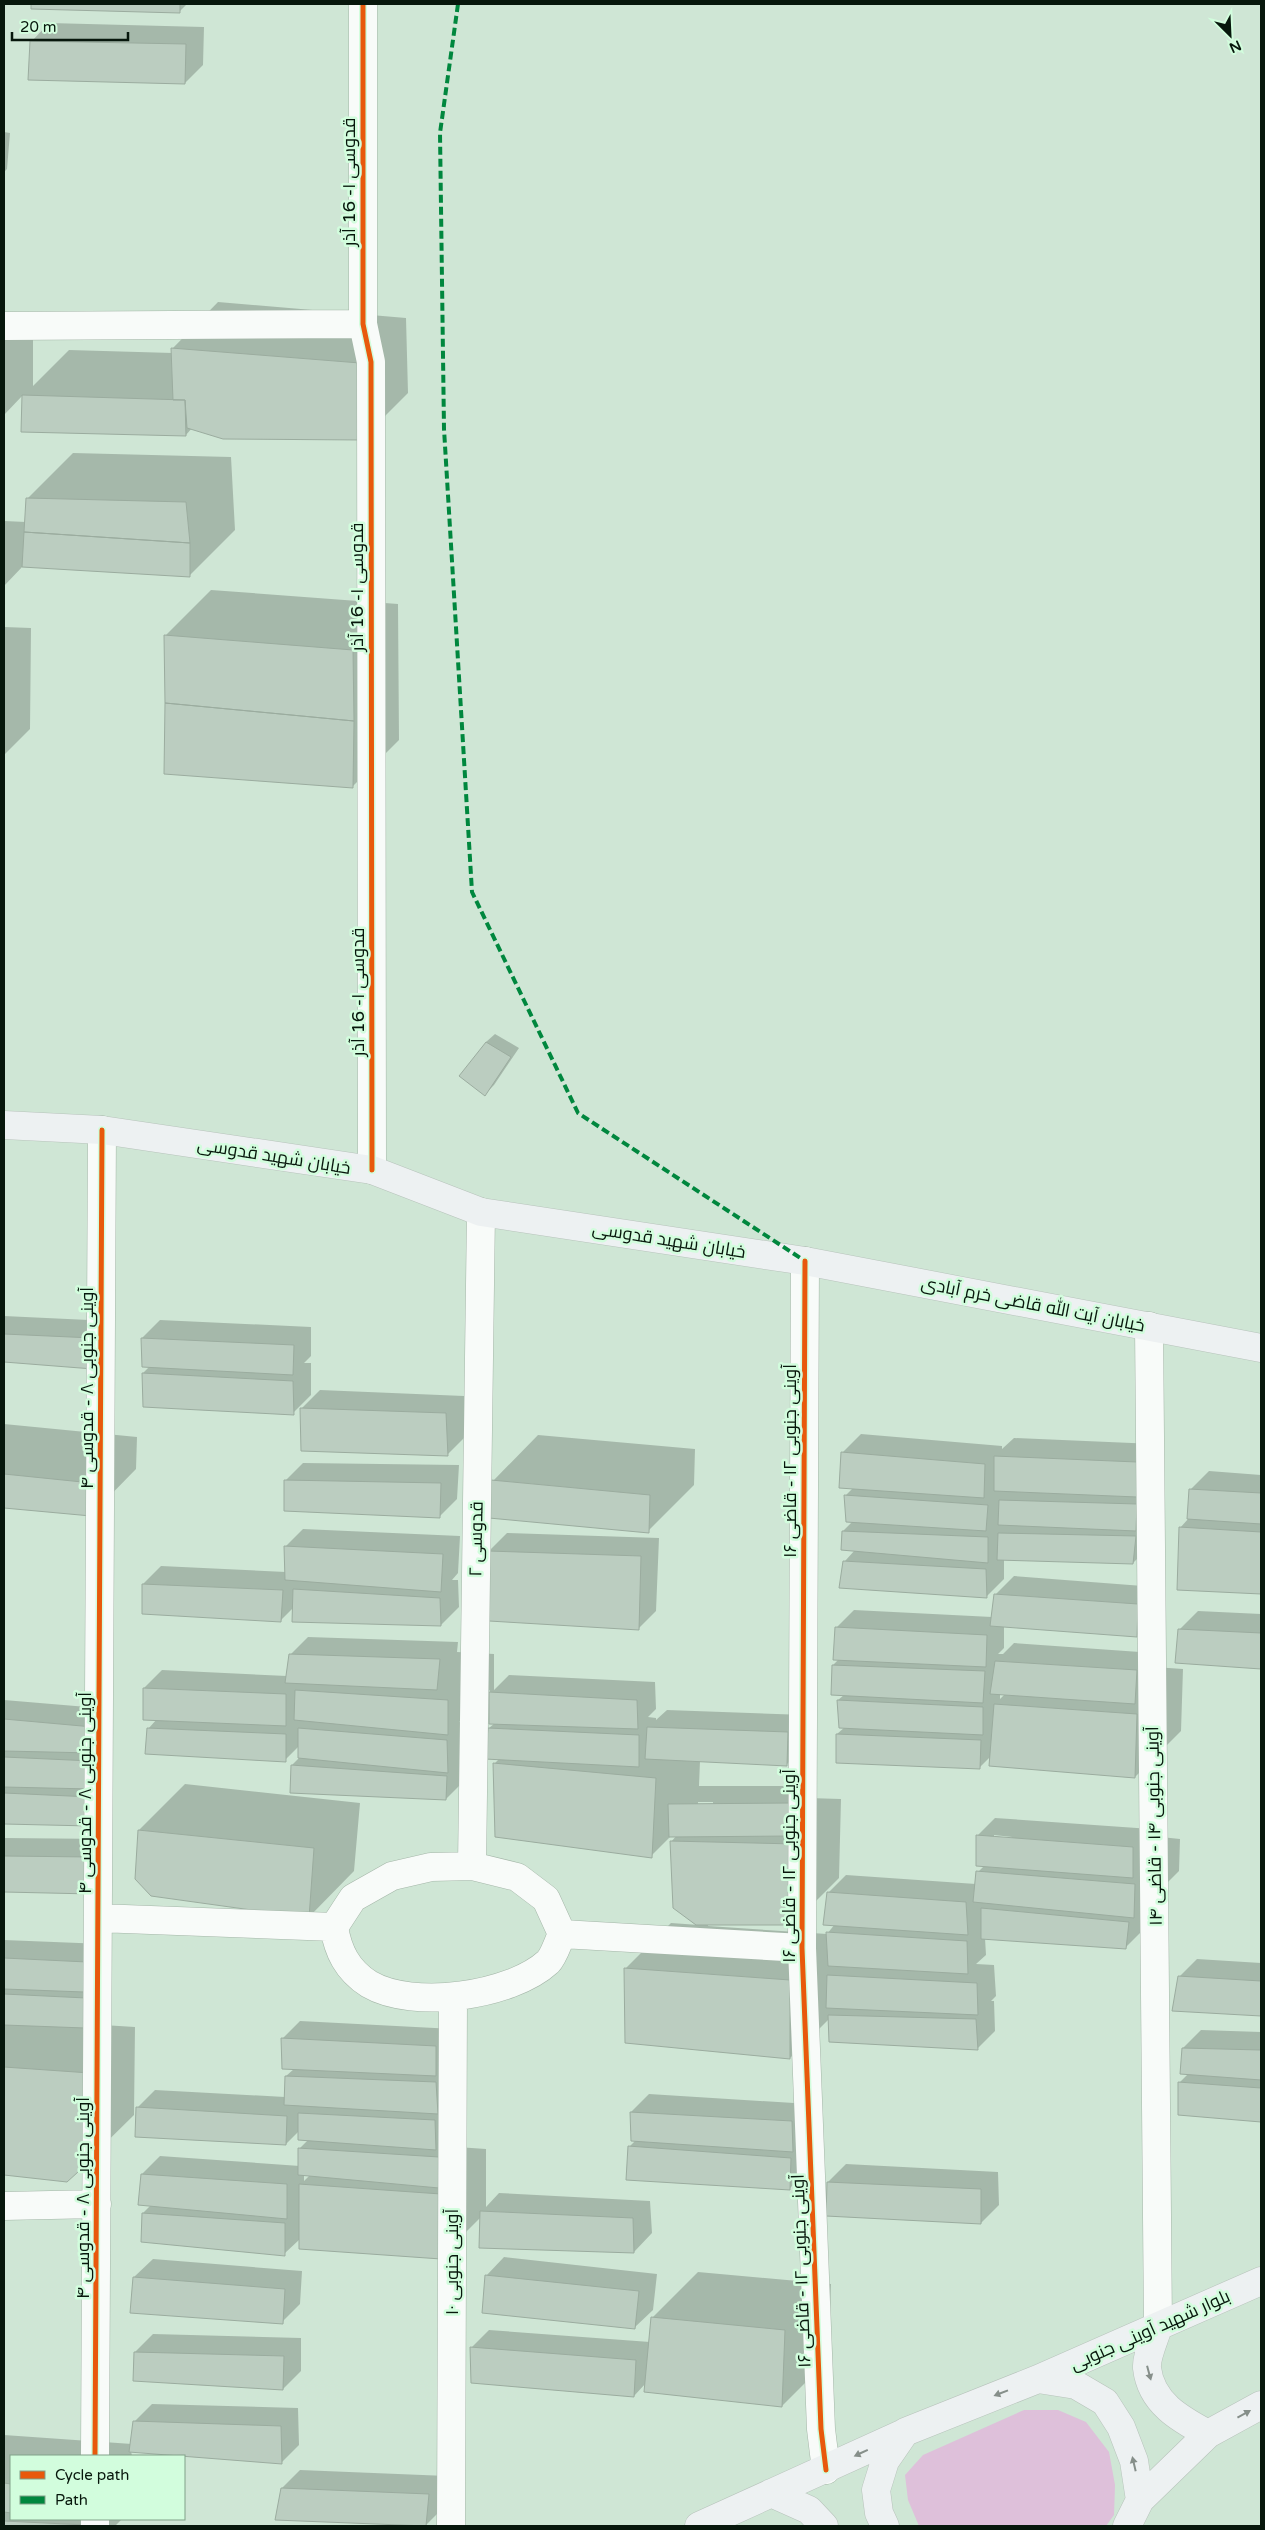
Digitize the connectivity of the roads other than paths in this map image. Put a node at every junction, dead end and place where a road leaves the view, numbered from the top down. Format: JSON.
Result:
{"nodes":[{"id":1,"x":363,"y":4,"type":"edge"},
{"id":2,"x":363,"y":324,"type":"junction"},
{"id":3,"x":4,"y":326,"type":"edge"},
{"id":4,"x":4,"y":1125,"type":"edge"},
{"id":5,"x":102,"y":1130,"type":"junction"},
{"id":6,"x":372,"y":1170,"type":"junction"},
{"id":7,"x":481,"y":1212,"type":"junction"},
{"id":8,"x":805,"y":1261,"type":"junction"},
{"id":9,"x":1149,"y":1326,"type":"junction"},
{"id":10,"x":1261,"y":1348,"type":"edge"},
{"id":11,"x":472,"y":1866,"type":"junction"},
{"id":12,"x":98,"y":1918,"type":"junction"},
{"id":13,"x":334,"y":1927,"type":"junction"},
{"id":14,"x":562,"y":1934,"type":"junction"},
{"id":15,"x":802,"y":1948,"type":"junction"},
{"id":16,"x":453,"y":1997,"type":"junction"},
{"id":17,"x":97,"y":2204,"type":"junction"},
{"id":18,"x":4,"y":2206,"type":"edge"},
{"id":19,"x":1261,"y":2281,"type":"edge"},
{"id":20,"x":1158,"y":2327,"type":"junction"},
{"id":21,"x":1038,"y":2379,"type":"junction"},
{"id":22,"x":1261,"y":2404,"type":"edge"},
{"id":23,"x":905,"y":2432,"type":"junction"},
{"id":24,"x":1208,"y":2434,"type":"junction"},
{"id":25,"x":95,"y":2455,"type":"edge"},
{"id":26,"x":826,"y":2470,"type":"junction"},
{"id":27,"x":771,"y":2493,"type":"junction"},
{"id":28,"x":1137,"y":2516,"type":"edge"},
{"id":29,"x":451,"y":2526,"type":"edge"},
{"id":30,"x":699,"y":2526,"type":"edge"},
{"id":31,"x":824,"y":2526,"type":"edge"},
{"id":32,"x":885,"y":2526,"type":"edge"}],
"edges":[{"from":1,"to":2,"type":"street","name":"قدوسی ۱- 16 آذر"},
{"from":2,"to":3,"type":"street"},
{"from":2,"to":6,"type":"street","name":"قدوسی ۱- 16 آذر"},
{"from":4,"to":5,"type":"main road","name":"خیابان شهید قدوسی"},
{"from":5,"to":6,"type":"main road","name":"خیابان شهید قدوسی"},
{"from":5,"to":12,"type":"street","name":"آوینی جنوبی ۸ - قدوسی ۴"},
{"from":6,"to":7,"type":"main road","name":"خیابان شهید قدوسی"},
{"from":7,"to":8,"type":"main road","name":"خیابان شهید قدوسی"},
{"from":7,"to":11,"type":"street","name":"قدوسی ۲"},
{"from":8,"to":9,"type":"main road","name":"خیابان آیت الله قاضی خرم آبادی"},
{"from":8,"to":15,"type":"street","name":"آوینی جنوبی ۱۲ - قاضی ۱۶"},
{"from":9,"to":10,"type":"main road","name":"خیابان آیت الله قاضی خرم آبادی"},
{"from":9,"to":20,"type":"street","name":"آوینی جنوبی ۱۴ - قاضی ۱۴"},
{"from":11,"to":13,"type":"street"},
{"from":11,"to":14,"type":"street"},
{"from":12,"to":13,"type":"street"},
{"from":12,"to":17,"type":"street","name":"آوینی جنوبی ۸ - قدوسی ۴"},
{"from":13,"to":16,"type":"street"},
{"from":14,"to":15,"type":"street"},
{"from":14,"to":16,"type":"street"},
{"from":15,"to":26,"type":"street","name":"آوینی جنوبی ۱۲ - قاضی ۱۶"},
{"from":16,"to":29,"type":"street","name":"آوینی جنوبی ۱۰"},
{"from":17,"to":18,"type":"street"},
{"from":17,"to":25,"type":"street","name":"آوینی جنوبی ۸ - قدوسی ۴"},
{"from":19,"to":20,"type":"main road","name":"بلوار شهید آوینی جنوبی"},
{"from":20,"to":21,"type":"main road","name":"بلوار شهید آوینی جنوبی"},
{"from":20,"to":24,"type":"main road","one_way":true},
{"from":21,"to":23,"type":"main road","name":"بلوار شهید آوینی جنوبی","one_way":true},
{"from":28,"to":21,"type":"main road","one_way":true},
{"from":24,"to":22,"type":"main road","one_way":true},
{"from":23,"to":26,"type":"main road","one_way":true},
{"from":23,"to":32,"type":"main road"},
{"from":24,"to":28,"type":"main road"},
{"from":26,"to":27,"type":"main road"},
{"from":27,"to":30,"type":"main road"},
{"from":27,"to":31,"type":"main road"}]}
